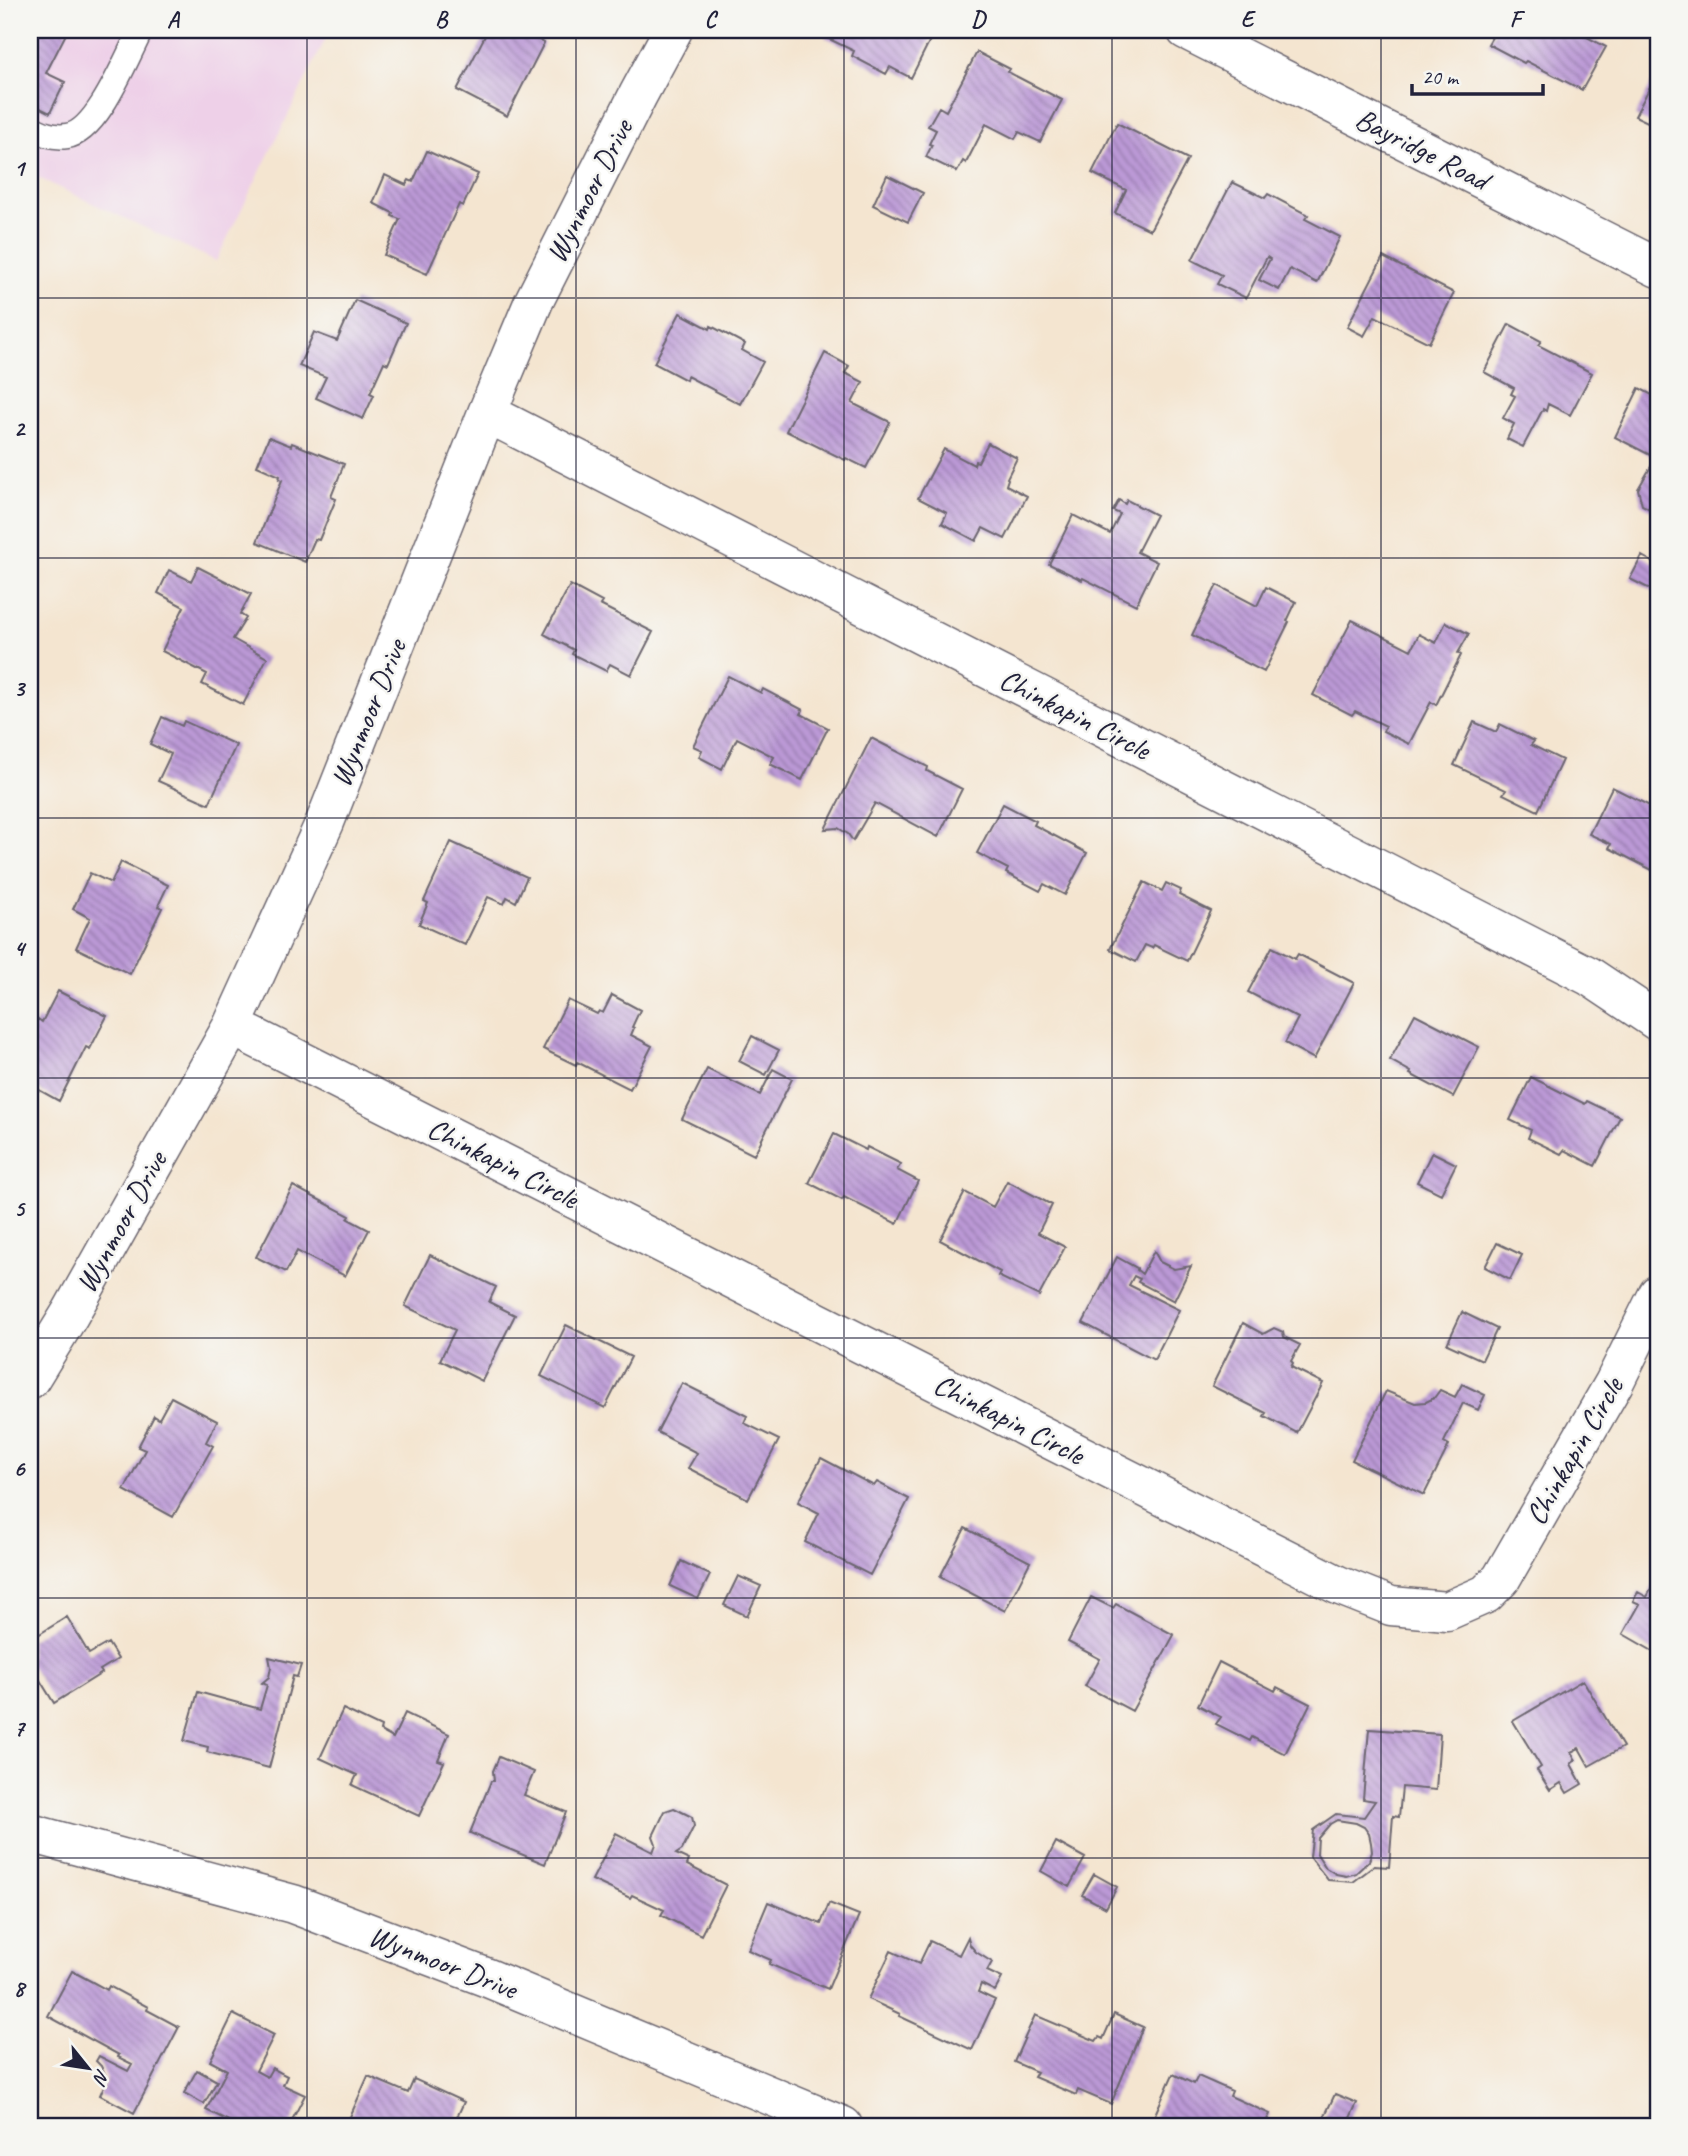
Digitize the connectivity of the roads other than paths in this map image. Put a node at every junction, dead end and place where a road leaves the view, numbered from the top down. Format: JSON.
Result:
{"nodes":[{"id":1,"x":141,"y":30,"type":"edge"},
{"id":2,"x":673,"y":30,"type":"edge"},
{"id":3,"x":1186,"y":30,"type":"edge"},
{"id":4,"x":30,"y":127,"type":"edge"},
{"id":5,"x":1658,"y":268,"type":"edge"},
{"id":6,"x":487,"y":413,"type":"junction"},
{"id":7,"x":1658,"y":1022,"type":"edge"},
{"id":8,"x":232,"y":1026,"type":"junction"},
{"id":9,"x":1658,"y":1294,"type":"edge"},
{"id":10,"x":30,"y":1379,"type":"edge"},
{"id":11,"x":30,"y":1833,"type":"edge"},
{"id":12,"x":843,"y":2126,"type":"edge"}],
"edges":[{"from":1,"to":4,"type":"lane"},
{"from":2,"to":6,"type":"street","name":"Wynmoor Drive"},
{"from":3,"to":5,"type":"street","name":"Bayridge Road"},
{"from":6,"to":7,"type":"street","name":"Chinkapin Circle"},
{"from":6,"to":8,"type":"street","name":"Wynmoor Drive"},
{"from":8,"to":9,"type":"street","name":"Chinkapin Circle"},
{"from":8,"to":10,"type":"street","name":"Wynmoor Drive"},
{"from":11,"to":12,"type":"street","name":"Wynmoor Drive"}]}
